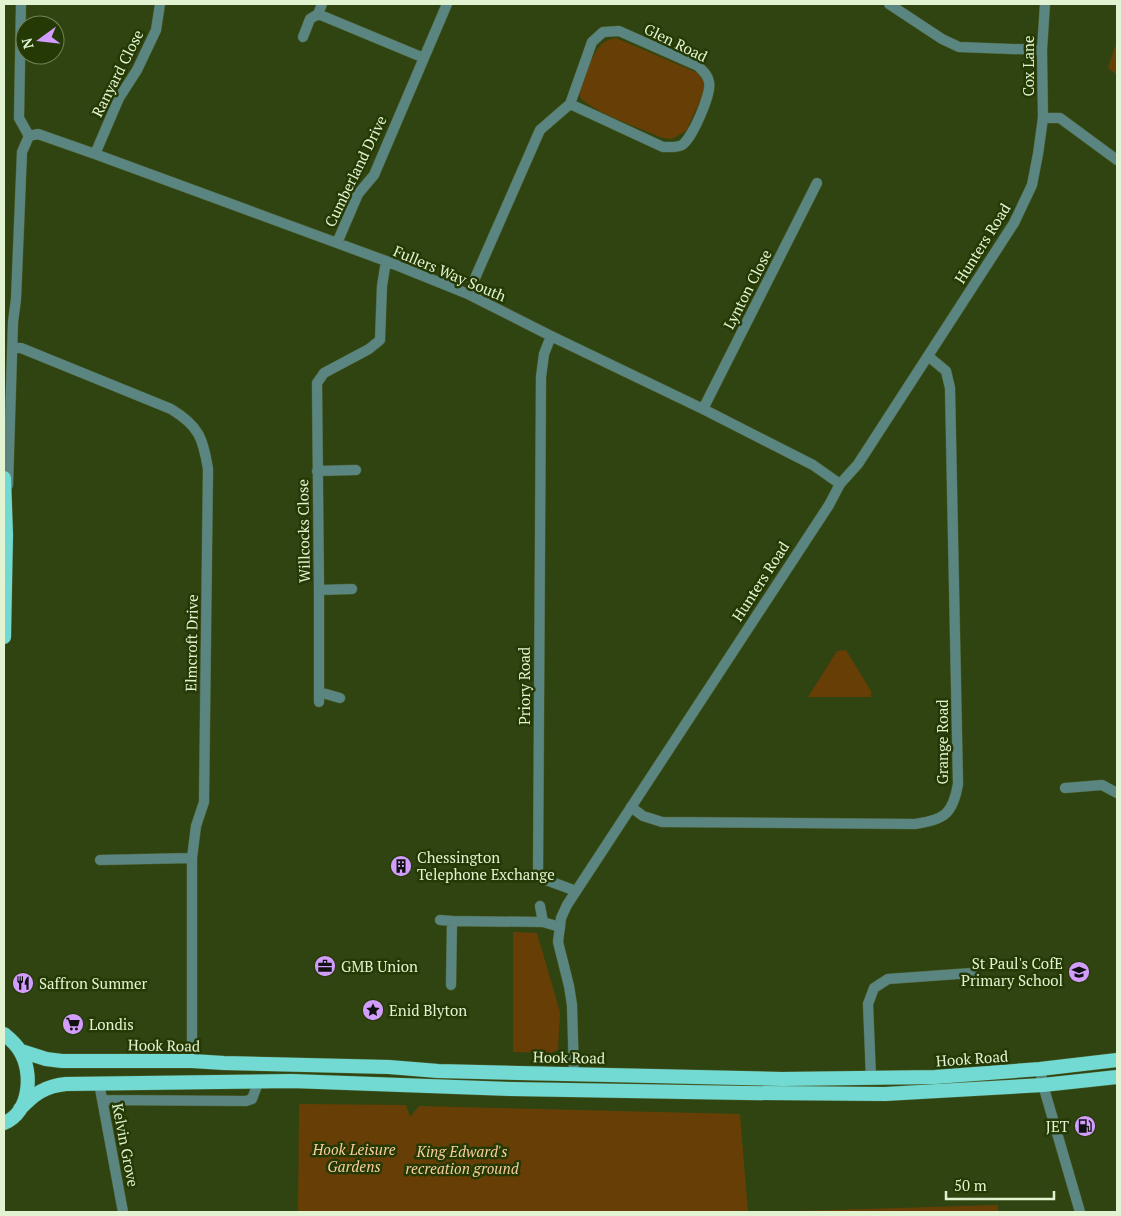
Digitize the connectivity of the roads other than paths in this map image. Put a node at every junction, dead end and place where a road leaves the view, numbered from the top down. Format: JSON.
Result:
{"nodes":[{"id":1,"x":21,"y":4,"type":"edge"},
{"id":2,"x":160,"y":4,"type":"edge"},
{"id":3,"x":447,"y":4,"type":"edge"},
{"id":4,"x":889,"y":4,"type":"edge"},
{"id":5,"x":1045,"y":4,"type":"edge"},
{"id":6,"x":1050,"y":4,"type":"edge"},
{"id":7,"x":320,"y":9,"type":"edge"},
{"id":8,"x":1044,"y":15,"type":"junction"},
{"id":9,"x":303,"y":37,"type":"dead end"},
{"id":10,"x":1042,"y":50,"type":"junction"},
{"id":11,"x":424,"y":58,"type":"junction"},
{"id":12,"x":570,"y":104,"type":"junction"},
{"id":13,"x":1043,"y":118,"type":"junction"},
{"id":14,"x":29,"y":136,"type":"junction"},
{"id":15,"x":95,"y":154,"type":"junction"},
{"id":16,"x":1117,"y":160,"type":"edge"},
{"id":17,"x":817,"y":183,"type":"dead end"},
{"id":18,"x":337,"y":243,"type":"junction"},
{"id":19,"x":386,"y":261,"type":"junction"},
{"id":20,"x":468,"y":294,"type":"junction"},
{"id":21,"x":551,"y":336,"type":"junction"},
{"id":22,"x":12,"y":348,"type":"junction"},
{"id":23,"x":928,"y":356,"type":"junction"},
{"id":24,"x":703,"y":409,"type":"junction"},
{"id":25,"x":356,"y":470,"type":"dead end"},
{"id":26,"x":317,"y":471,"type":"junction"},
{"id":27,"x":4,"y":478,"type":"edge"},
{"id":28,"x":840,"y":484,"type":"junction"},
{"id":29,"x":6,"y":534,"type":"junction"},
{"id":30,"x":352,"y":589,"type":"dead end"},
{"id":31,"x":319,"y":590,"type":"junction"},
{"id":32,"x":4,"y":637,"type":"edge"},
{"id":33,"x":340,"y":698,"type":"dead end"},
{"id":34,"x":1065,"y":788,"type":"dead end"},
{"id":35,"x":1117,"y":793,"type":"edge"},
{"id":36,"x":631,"y":807,"type":"junction"},
{"id":37,"x":192,"y":858,"type":"junction"},
{"id":38,"x":100,"y":860,"type":"dead end"},
{"id":39,"x":576,"y":891,"type":"junction"},
{"id":40,"x":540,"y":906,"type":"dead end"},
{"id":41,"x":440,"y":920,"type":"dead end"},
{"id":42,"x":452,"y":921,"type":"junction"},
{"id":43,"x":544,"y":922,"type":"junction"},
{"id":44,"x":560,"y":928,"type":"junction"},
{"id":45,"x":972,"y":973,"type":"dead end"},
{"id":46,"x":452,"y":985,"type":"dead end"},
{"id":47,"x":4,"y":1034,"type":"edge"},
{"id":48,"x":21,"y":1051,"type":"junction"},
{"id":49,"x":1117,"y":1060,"type":"edge"},
{"id":50,"x":192,"y":1061,"type":"junction"},
{"id":51,"x":1040,"y":1069,"type":"junction"},
{"id":52,"x":574,"y":1074,"type":"junction"},
{"id":53,"x":1117,"y":1077,"type":"edge"},
{"id":54,"x":871,"y":1078,"type":"junction"},
{"id":55,"x":99,"y":1083,"type":"junction"},
{"id":56,"x":258,"y":1083,"type":"junction"},
{"id":57,"x":1043,"y":1085,"type":"junction"},
{"id":58,"x":102,"y":1100,"type":"junction"},
{"id":59,"x":20,"y":1109,"type":"junction"},
{"id":60,"x":5,"y":1125,"type":"edge"},
{"id":61,"x":124,"y":1212,"type":"edge"},
{"id":62,"x":1080,"y":1212,"type":"edge"}],
"edges":[{"from":1,"to":14,"type":"street"},
{"from":2,"to":15,"type":"street","name":"Ranyard Close"},
{"from":3,"to":11,"type":"street","name":"Cumberland Drive"},
{"from":4,"to":10,"type":"street"},
{"from":5,"to":8,"type":"street","name":"Cox Lane"},
{"from":6,"to":8,"type":"street","name":"Cox Lane"},
{"from":7,"to":9,"type":"street"},
{"from":7,"to":11,"type":"street"},
{"from":8,"to":10,"type":"street","name":"Cox Lane"},
{"from":10,"to":13,"type":"street","name":"Cox Lane"},
{"from":11,"to":18,"type":"street","name":"Cumberland Drive"},
{"from":12,"to":12,"type":"street","name":"Glen Road"},
{"from":12,"to":20,"type":"street","name":"Glen Road"},
{"from":13,"to":16,"type":"street"},
{"from":13,"to":23,"type":"street","name":"Hunters Road"},
{"from":14,"to":15,"type":"street","name":"Fullers Way South"},
{"from":14,"to":22,"type":"street"},
{"from":15,"to":18,"type":"street","name":"Fullers Way South"},
{"from":17,"to":24,"type":"street","name":"Lynton Close"},
{"from":18,"to":19,"type":"street","name":"Fullers Way South"},
{"from":19,"to":20,"type":"street","name":"Fullers Way South"},
{"from":19,"to":26,"type":"street","name":"Willcocks Close"},
{"from":20,"to":21,"type":"street","name":"Fullers Way South"},
{"from":21,"to":24,"type":"street","name":"Fullers Way South"},
{"from":21,"to":39,"type":"street","name":"Priory Road"},
{"from":22,"to":29,"type":"street"},
{"from":22,"to":37,"type":"street","name":"Elmcroft Drive"},
{"from":23,"to":28,"type":"street","name":"Hunters Road"},
{"from":23,"to":36,"type":"street","name":"Grange Road"},
{"from":24,"to":28,"type":"street","name":"Fullers Way South"},
{"from":25,"to":26,"type":"street","name":"Willcocks Close"},
{"from":26,"to":31,"type":"street","name":"Willcocks Close"},
{"from":27,"to":29,"type":"highway"},
{"from":28,"to":36,"type":"street","name":"Hunters Road"},
{"from":29,"to":32,"type":"highway"},
{"from":30,"to":31,"type":"street","name":"Willcocks Close"},
{"from":31,"to":33,"type":"street","name":"Willcocks Close"},
{"from":34,"to":35,"type":"street"},
{"from":36,"to":39,"type":"street","name":"Hunters Road"},
{"from":37,"to":38,"type":"street"},
{"from":37,"to":50,"type":"street","name":"Elmcroft Drive"},
{"from":39,"to":44,"type":"street","name":"Hunters Road"},
{"from":40,"to":43,"type":"street"},
{"from":41,"to":42,"type":"street"},
{"from":42,"to":43,"type":"street"},
{"from":42,"to":46,"type":"street"},
{"from":43,"to":44,"type":"street"},
{"from":44,"to":52,"type":"street","name":"Hunters Road"},
{"from":45,"to":54,"type":"street"},
{"from":47,"to":48,"type":"highway"},
{"from":48,"to":50,"type":"highway","name":"Hook Road"},
{"from":48,"to":59,"type":"highway"},
{"from":49,"to":51,"type":"highway","name":"Hook Road"},
{"from":50,"to":52,"type":"highway","name":"Hook Road"},
{"from":51,"to":54,"type":"highway","name":"Hook Road"},
{"from":51,"to":57,"type":"street"},
{"from":52,"to":54,"type":"highway","name":"Hook Road"},
{"from":53,"to":57,"type":"highway","name":"Hook Road"},
{"from":55,"to":56,"type":"highway","name":"Hook Road"},
{"from":55,"to":58,"type":"street","name":"Kelvin Grove"},
{"from":55,"to":59,"type":"highway","name":"Hook Road"},
{"from":56,"to":57,"type":"highway","name":"Hook Road"},
{"from":56,"to":58,"type":"street"},
{"from":57,"to":62,"type":"street"},
{"from":58,"to":61,"type":"street","name":"Kelvin Grove"},
{"from":59,"to":60,"type":"highway","name":"Hook Road"}]}
